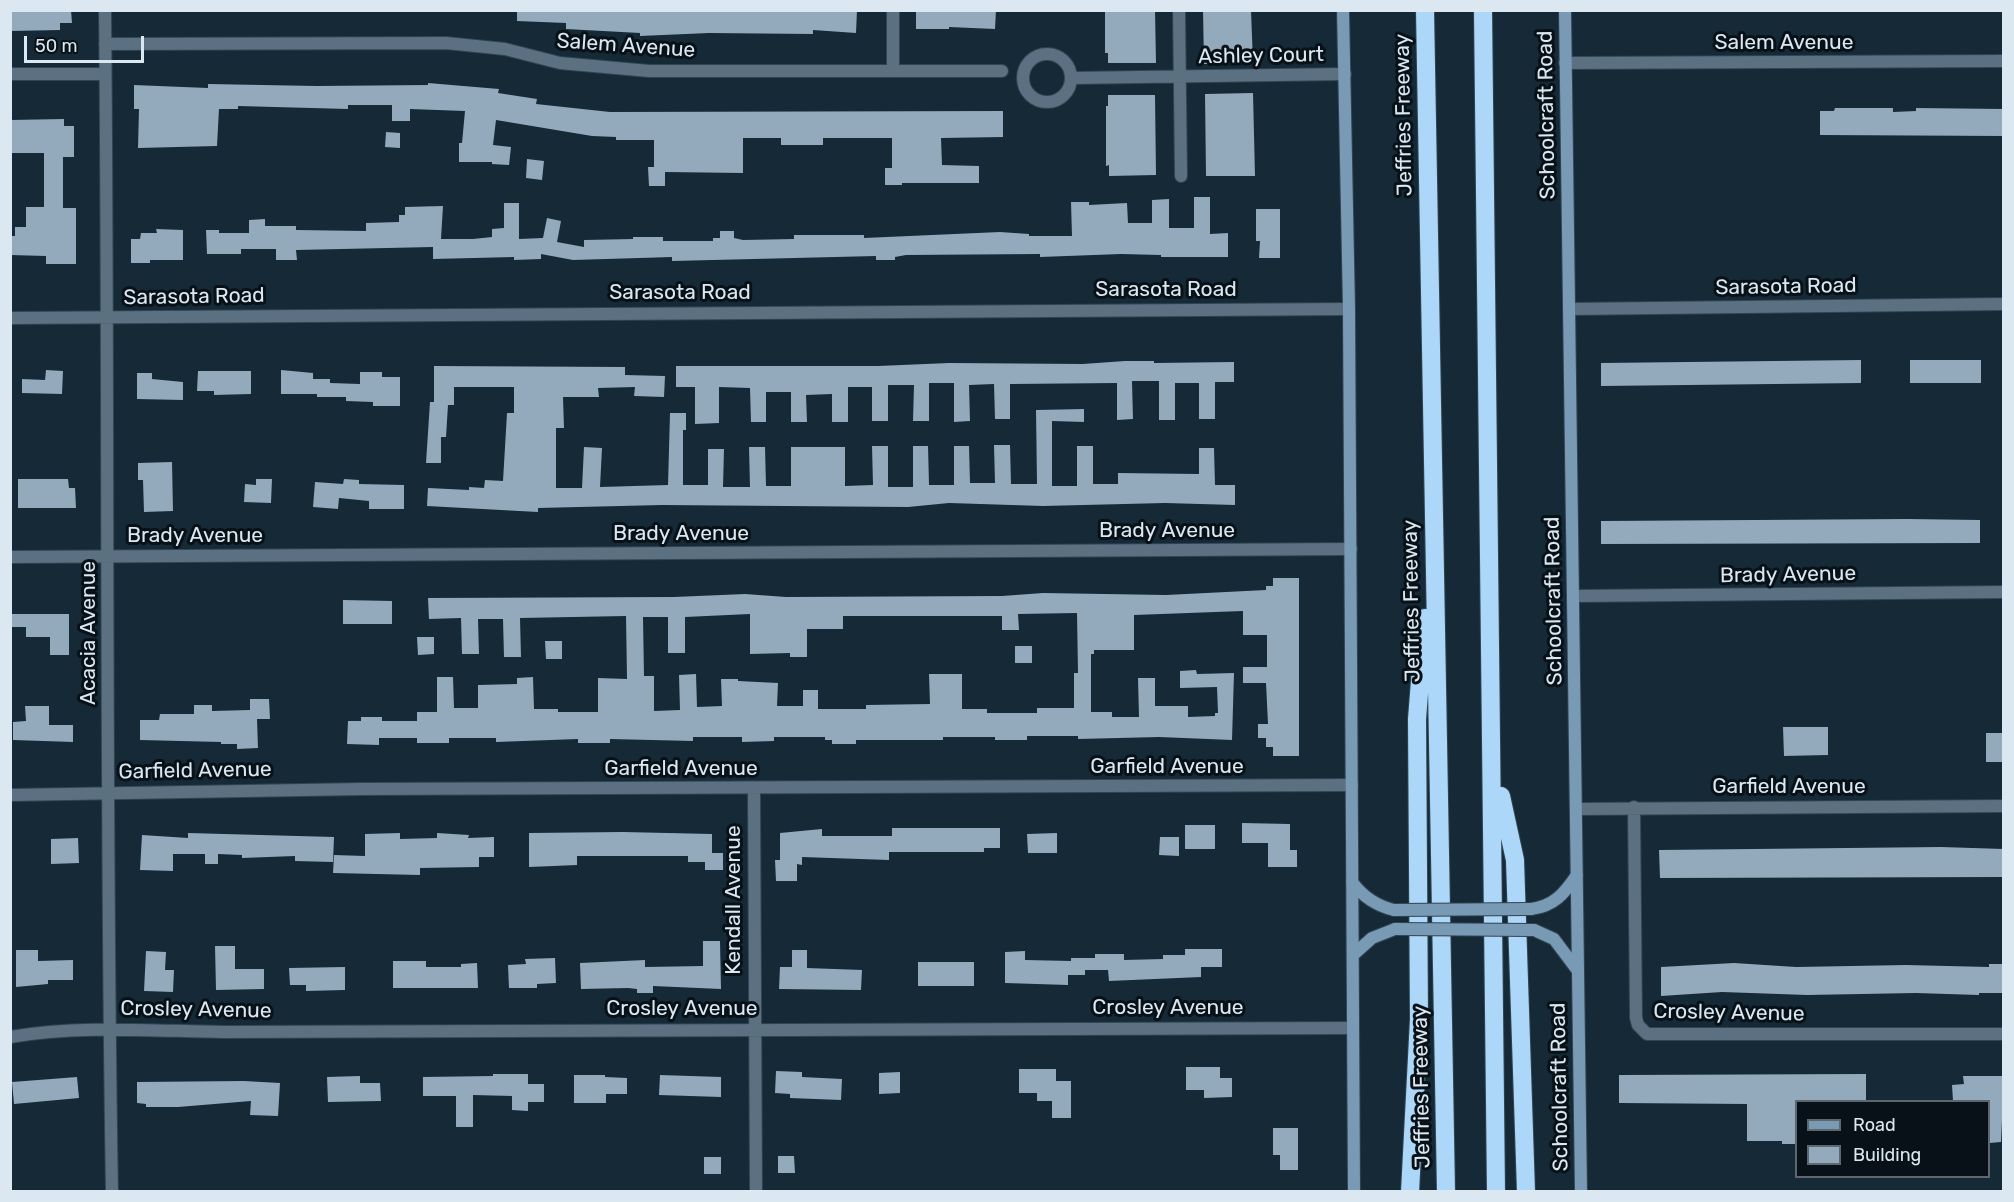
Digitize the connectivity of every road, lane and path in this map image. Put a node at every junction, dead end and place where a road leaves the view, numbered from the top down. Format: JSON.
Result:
{"nodes":[{"id":1,"x":105,"y":10,"type":"edge"},
{"id":2,"x":893,"y":10,"type":"edge"},
{"id":3,"x":1179,"y":10,"type":"edge"},
{"id":4,"x":1343,"y":10,"type":"edge"},
{"id":5,"x":1425,"y":10,"type":"edge"},
{"id":6,"x":1483,"y":10,"type":"edge"},
{"id":7,"x":1565,"y":10,"type":"edge"},
{"id":8,"x":105,"y":44,"type":"junction"},
{"id":9,"x":2004,"y":61,"type":"edge"},
{"id":10,"x":1566,"y":63,"type":"junction"},
{"id":11,"x":893,"y":71,"type":"junction"},
{"id":12,"x":1002,"y":71,"type":"dead end"},
{"id":13,"x":10,"y":74,"type":"edge"},
{"id":14,"x":105,"y":74,"type":"junction"},
{"id":15,"x":1345,"y":74,"type":"junction"},
{"id":16,"x":1178,"y":76,"type":"junction"},
{"id":17,"x":1072,"y":78,"type":"junction"},
{"id":18,"x":1181,"y":176,"type":"dead end"},
{"id":19,"x":2004,"y":304,"type":"edge"},
{"id":20,"x":1349,"y":309,"type":"junction"},
{"id":21,"x":1569,"y":309,"type":"junction"},
{"id":22,"x":10,"y":318,"type":"edge"},
{"id":23,"x":108,"y":318,"type":"junction"},
{"id":24,"x":1433,"y":513,"type":"junction"},
{"id":25,"x":1351,"y":549,"type":"junction"},
{"id":26,"x":108,"y":556,"type":"junction"},
{"id":27,"x":10,"y":557,"type":"edge"},
{"id":28,"x":2004,"y":592,"type":"edge"},
{"id":29,"x":1573,"y":596,"type":"junction"},
{"id":30,"x":1493,"y":760,"type":"junction"},
{"id":31,"x":1352,"y":785,"type":"junction"},
{"id":32,"x":754,"y":789,"type":"junction"},
{"id":33,"x":109,"y":792,"type":"junction"},
{"id":34,"x":10,"y":795,"type":"edge"},
{"id":35,"x":2004,"y":806,"type":"edge"},
{"id":36,"x":1634,"y":807,"type":"junction"},
{"id":37,"x":1576,"y":809,"type":"junction"},
{"id":38,"x":1577,"y":876,"type":"junction"},
{"id":39,"x":1352,"y":882,"type":"junction"},
{"id":40,"x":1441,"y":930,"type":"junction"},
{"id":41,"x":1353,"y":955,"type":"junction"},
{"id":42,"x":1578,"y":971,"type":"junction"},
{"id":43,"x":109,"y":1028,"type":"junction"},
{"id":44,"x":754,"y":1028,"type":"junction"},
{"id":45,"x":1353,"y":1028,"type":"junction"},
{"id":46,"x":2004,"y":1034,"type":"edge"},
{"id":47,"x":10,"y":1036,"type":"edge"},
{"id":48,"x":112,"y":1191,"type":"edge"},
{"id":49,"x":756,"y":1191,"type":"edge"},
{"id":50,"x":1354,"y":1191,"type":"edge"},
{"id":51,"x":1410,"y":1191,"type":"edge"},
{"id":52,"x":1446,"y":1191,"type":"edge"},
{"id":53,"x":1496,"y":1191,"type":"edge"},
{"id":54,"x":1526,"y":1191,"type":"edge"},
{"id":55,"x":1581,"y":1191,"type":"edge"}],
"edges":[{"from":1,"to":8,"type":"street"},
{"from":2,"to":11,"type":"street"},
{"from":3,"to":16,"type":"street","name":"Ashley Court"},
{"from":4,"to":15,"type":"main road"},
{"from":5,"to":24,"type":"highway","name":"Jeffries Freeway"},
{"from":6,"to":30,"type":"highway"},
{"from":7,"to":10,"type":"main road","name":"Schoolcraft Road"},
{"from":8,"to":11,"type":"street","name":"Salem Avenue"},
{"from":8,"to":14,"type":"street","name":"Acacia Avenue"},
{"from":9,"to":10,"type":"street","name":"Salem Avenue"},
{"from":10,"to":21,"type":"main road","name":"Schoolcraft Road"},
{"from":11,"to":12,"type":"street","name":"Salem Avenue"},
{"from":13,"to":14,"type":"street"},
{"from":14,"to":23,"type":"street","name":"Acacia Avenue"},
{"from":15,"to":16,"type":"street","name":"Ashley Court"},
{"from":15,"to":20,"type":"main road"},
{"from":16,"to":17,"type":"street","name":"Ashley Court"},
{"from":16,"to":18,"type":"street","name":"Ashley Court"},
{"from":17,"to":17,"type":"street"},
{"from":19,"to":21,"type":"street","name":"Sarasota Road"},
{"from":20,"to":23,"type":"street","name":"Sarasota Road"},
{"from":20,"to":25,"type":"main road"},
{"from":21,"to":29,"type":"main road","name":"Schoolcraft Road"},
{"from":22,"to":23,"type":"street","name":"Sarasota Road"},
{"from":23,"to":26,"type":"street","name":"Acacia Avenue"},
{"from":24,"to":40,"type":"highway","name":"Jeffries Freeway"},
{"from":24,"to":51,"type":"highway"},
{"from":25,"to":26,"type":"street","name":"Brady Avenue"},
{"from":25,"to":31,"type":"main road"},
{"from":26,"to":27,"type":"street","name":"Brady Avenue"},
{"from":26,"to":33,"type":"street","name":"Acacia Avenue"},
{"from":28,"to":29,"type":"street","name":"Brady Avenue"},
{"from":29,"to":37,"type":"main road","name":"Schoolcraft Road"},
{"from":30,"to":53,"type":"highway"},
{"from":30,"to":54,"type":"highway"},
{"from":31,"to":32,"type":"street","name":"Garfield Avenue"},
{"from":31,"to":39,"type":"main road"},
{"from":32,"to":33,"type":"street","name":"Garfield Avenue"},
{"from":32,"to":44,"type":"street","name":"Kendall Avenue"},
{"from":33,"to":34,"type":"street","name":"Garfield Avenue"},
{"from":33,"to":43,"type":"street","name":"Acacia Avenue"},
{"from":35,"to":36,"type":"street","name":"Garfield Avenue"},
{"from":36,"to":37,"type":"street","name":"Garfield Avenue"},
{"from":36,"to":46,"type":"street","name":"Crosley Avenue"},
{"from":37,"to":38,"type":"main road","name":"Schoolcraft Road"},
{"from":38,"to":39,"type":"main road","bridge":true},
{"from":38,"to":42,"type":"main road","name":"Schoolcraft Road"},
{"from":39,"to":41,"type":"main road"},
{"from":40,"to":41,"type":"main road","bridge":true},
{"from":40,"to":42,"type":"main road","bridge":true},
{"from":40,"to":52,"type":"highway","name":"Jeffries Freeway"},
{"from":41,"to":45,"type":"main road"},
{"from":42,"to":55,"type":"main road","name":"Schoolcraft Road"},
{"from":43,"to":44,"type":"street","name":"Crosley Avenue"},
{"from":43,"to":47,"type":"street","name":"Crosley Avenue"},
{"from":43,"to":48,"type":"street","name":"Acacia Avenue"},
{"from":44,"to":45,"type":"street","name":"Crosley Avenue"},
{"from":44,"to":49,"type":"street","name":"Kendall Avenue"},
{"from":45,"to":50,"type":"main road"}]}
